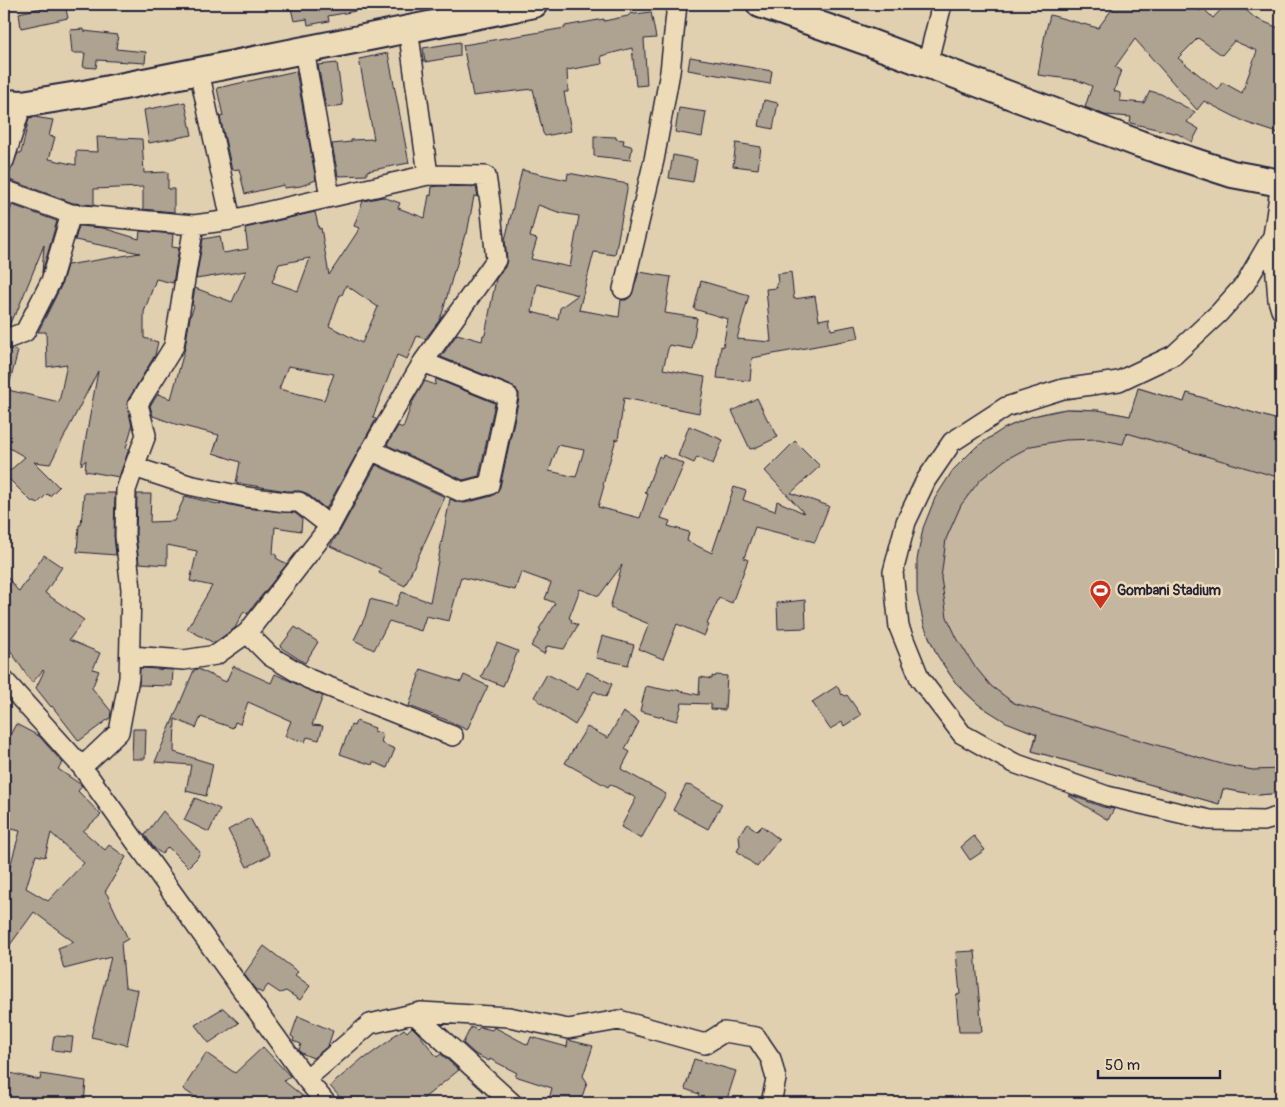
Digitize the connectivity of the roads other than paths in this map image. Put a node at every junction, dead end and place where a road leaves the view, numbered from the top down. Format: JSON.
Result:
{"nodes":[{"id":1,"x":534,"y":4,"type":"edge"},
{"id":2,"x":678,"y":4,"type":"edge"},
{"id":3,"x":760,"y":4,"type":"edge"},
{"id":4,"x":942,"y":4,"type":"edge"},
{"id":5,"x":408,"y":28,"type":"junction"},
{"id":6,"x":304,"y":50,"type":"junction"},
{"id":7,"x":927,"y":64,"type":"junction"},
{"id":8,"x":199,"y":71,"type":"junction"},
{"id":9,"x":13,"y":104,"type":"edge"},
{"id":10,"x":4,"y":161,"type":"edge"},
{"id":11,"x":428,"y":175,"type":"junction"},
{"id":12,"x":1281,"y":183,"type":"edge"},
{"id":13,"x":4,"y":190,"type":"edge"},
{"id":14,"x":330,"y":197,"type":"junction"},
{"id":15,"x":71,"y":214,"type":"junction"},
{"id":16,"x":231,"y":220,"type":"junction"},
{"id":17,"x":194,"y":225,"type":"junction"},
{"id":18,"x":1273,"y":236,"type":"junction"},
{"id":19,"x":623,"y":289,"type":"dead end"},
{"id":20,"x":1281,"y":310,"type":"edge"},
{"id":21,"x":4,"y":340,"type":"edge"},
{"id":22,"x":423,"y":362,"type":"junction"},
{"id":23,"x":371,"y":450,"type":"junction"},
{"id":24,"x":134,"y":467,"type":"junction"},
{"id":25,"x":330,"y":526,"type":"junction"},
{"id":26,"x":247,"y":633,"type":"junction"},
{"id":27,"x":131,"y":656,"type":"junction"},
{"id":28,"x":4,"y":680,"type":"edge"},
{"id":29,"x":453,"y":736,"type":"dead end"},
{"id":30,"x":82,"y":766,"type":"junction"},
{"id":31,"x":1281,"y":816,"type":"edge"},
{"id":32,"x":414,"y":1014,"type":"junction"},
{"id":33,"x":306,"y":1080,"type":"junction"},
{"id":34,"x":512,"y":1102,"type":"edge"},
{"id":35,"x":326,"y":1103,"type":"edge"},
{"id":36,"x":772,"y":1103,"type":"edge"}],
"edges":[{"from":1,"to":5,"type":"main road"},
{"from":2,"to":19,"type":"street"},
{"from":3,"to":7,"type":"main road"},
{"from":4,"to":7,"type":"street"},
{"from":5,"to":6,"type":"main road"},
{"from":5,"to":11,"type":"street"},
{"from":6,"to":8,"type":"main road"},
{"from":6,"to":14,"type":"street"},
{"from":7,"to":12,"type":"main road"},
{"from":8,"to":9,"type":"main road"},
{"from":8,"to":16,"type":"street"},
{"from":9,"to":10,"type":"street"},
{"from":11,"to":14,"type":"street"},
{"from":11,"to":22,"type":"street"},
{"from":12,"to":18,"type":"street"},
{"from":13,"to":15,"type":"street"},
{"from":14,"to":16,"type":"street"},
{"from":15,"to":17,"type":"street"},
{"from":15,"to":21,"type":"street"},
{"from":16,"to":17,"type":"street"},
{"from":17,"to":24,"type":"street"},
{"from":18,"to":20,"type":"street"},
{"from":18,"to":31,"type":"street"},
{"from":22,"to":23,"type":"street"},
{"from":22,"to":23,"type":"street"},
{"from":23,"to":25,"type":"street"},
{"from":24,"to":25,"type":"street"},
{"from":24,"to":27,"type":"street"},
{"from":25,"to":26,"type":"street"},
{"from":26,"to":27,"type":"street"},
{"from":26,"to":29,"type":"street"},
{"from":27,"to":30,"type":"street"},
{"from":28,"to":30,"type":"street"},
{"from":30,"to":33,"type":"street"},
{"from":32,"to":33,"type":"street"},
{"from":32,"to":34,"type":"street"},
{"from":32,"to":36,"type":"street"},
{"from":33,"to":35,"type":"street"}]}
